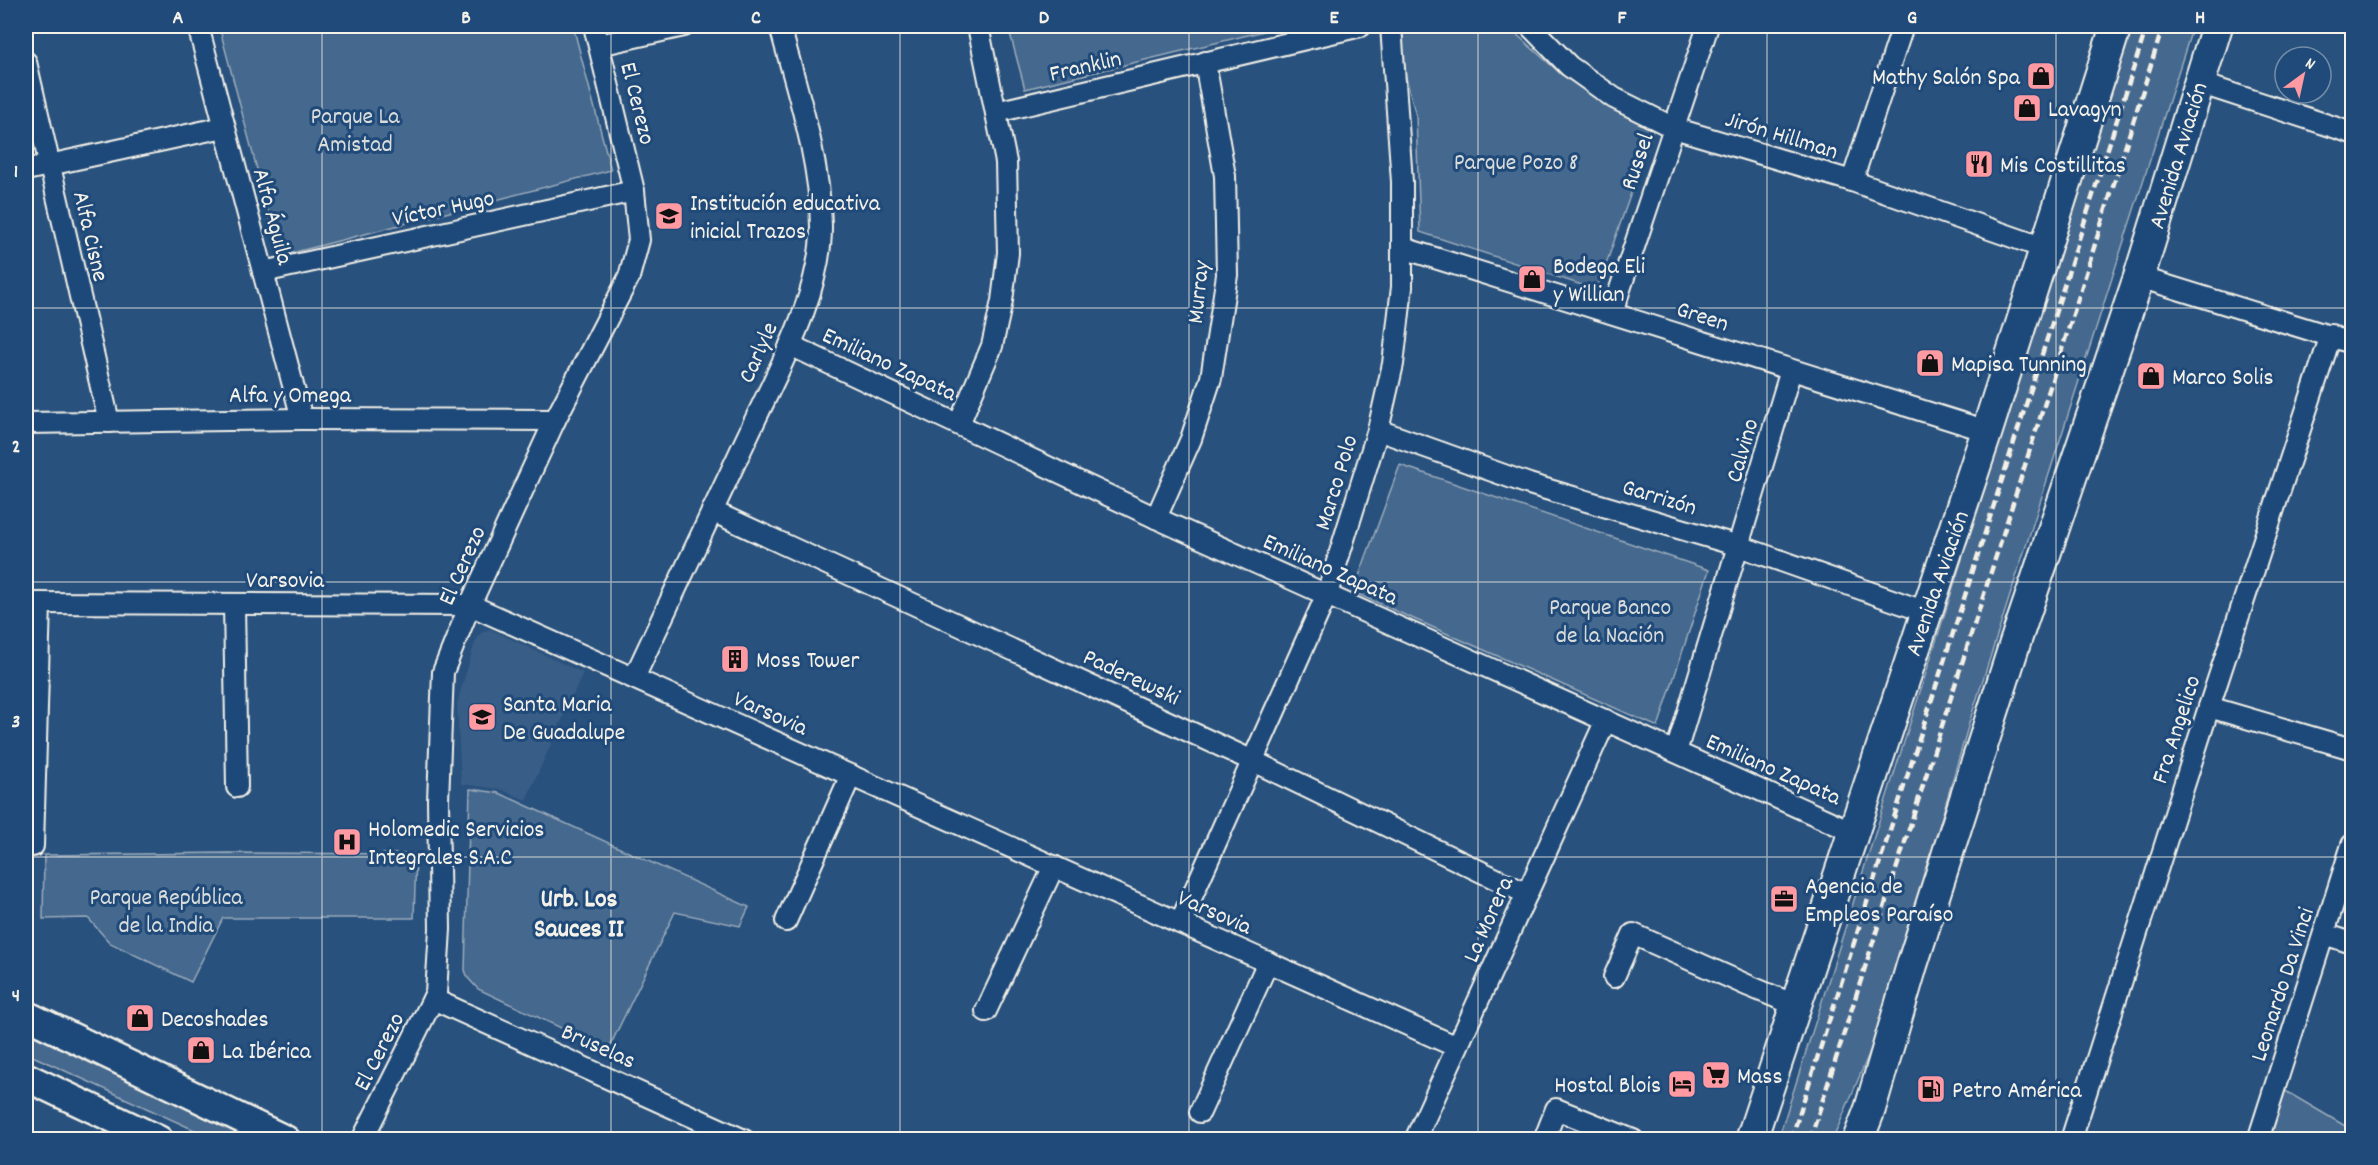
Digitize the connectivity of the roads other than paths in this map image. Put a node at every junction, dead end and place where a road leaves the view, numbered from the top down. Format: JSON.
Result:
{"nodes":[{"id":1,"x":198,"y":26,"type":"edge"},
{"id":2,"x":594,"y":26,"type":"edge"},
{"id":3,"x":684,"y":26,"type":"edge"},
{"id":4,"x":780,"y":26,"type":"edge"},
{"id":5,"x":978,"y":26,"type":"edge"},
{"id":6,"x":1361,"y":26,"type":"edge"},
{"id":7,"x":1391,"y":26,"type":"edge"},
{"id":8,"x":1530,"y":26,"type":"edge"},
{"id":9,"x":1708,"y":26,"type":"edge"},
{"id":10,"x":1903,"y":26,"type":"edge"},
{"id":11,"x":2116,"y":26,"type":"edge"},
{"id":12,"x":2217,"y":26,"type":"edge"},
{"id":13,"x":599,"y":45,"type":"junction"},
{"id":14,"x":1205,"y":62,"type":"junction"},
{"id":15,"x":26,"y":63,"type":"edge"},
{"id":16,"x":2199,"y":83,"type":"junction"},
{"id":17,"x":996,"y":111,"type":"junction"},
{"id":18,"x":224,"y":127,"type":"junction"},
{"id":19,"x":1674,"y":128,"type":"junction"},
{"id":20,"x":2352,"y":133,"type":"edge"},
{"id":21,"x":49,"y":164,"type":"junction"},
{"id":22,"x":26,"y":170,"type":"edge"},
{"id":23,"x":1852,"y":181,"type":"junction"},
{"id":24,"x":634,"y":190,"type":"junction"},
{"id":25,"x":1403,"y":248,"type":"junction"},
{"id":26,"x":2044,"y":248,"type":"junction"},
{"id":27,"x":263,"y":272,"type":"junction"},
{"id":28,"x":2139,"y":277,"type":"junction"},
{"id":29,"x":1612,"y":313,"type":"junction"},
{"id":30,"x":2331,"y":336,"type":"junction"},
{"id":31,"x":2352,"y":343,"type":"edge"},
{"id":32,"x":790,"y":345,"type":"junction"},
{"id":33,"x":1791,"y":370,"type":"junction"},
{"id":34,"x":302,"y":419,"type":"junction"},
{"id":35,"x":555,"y":420,"type":"junction"},
{"id":36,"x":110,"y":422,"type":"junction"},
{"id":37,"x":26,"y":423,"type":"edge"},
{"id":38,"x":959,"y":424,"type":"junction"},
{"id":39,"x":1378,"y":430,"type":"junction"},
{"id":40,"x":1987,"y":431,"type":"junction"},
{"id":41,"x":712,"y":511,"type":"junction"},
{"id":42,"x":1156,"y":518,"type":"junction"},
{"id":43,"x":1739,"y":546,"type":"junction"},
{"id":44,"x":1327,"y":594,"type":"junction"},
{"id":45,"x":33,"y":603,"type":"edge"},
{"id":46,"x":234,"y":604,"type":"junction"},
{"id":47,"x":471,"y":605,"type":"junction"},
{"id":48,"x":1926,"y":612,"type":"junction"},
{"id":49,"x":634,"y":678,"type":"junction"},
{"id":50,"x":2209,"y":706,"type":"junction"},
{"id":51,"x":1606,"y":720,"type":"junction"},
{"id":52,"x":2352,"y":749,"type":"edge"},
{"id":53,"x":1676,"y":752,"type":"junction"},
{"id":54,"x":1253,"y":761,"type":"junction"},
{"id":55,"x":851,"y":775,"type":"junction"},
{"id":56,"x":237,"y":787,"type":"dead end"},
{"id":57,"x":1853,"y":832,"type":"junction"},
{"id":58,"x":2352,"y":845,"type":"edge"},
{"id":59,"x":33,"y":846,"type":"dead end"},
{"id":60,"x":1054,"y":866,"type":"junction"},
{"id":61,"x":1527,"y":894,"type":"junction"},
{"id":62,"x":786,"y":921,"type":"dead end"},
{"id":63,"x":1180,"y":923,"type":"junction"},
{"id":64,"x":2324,"y":934,"type":"junction"},
{"id":65,"x":2352,"y":944,"type":"edge"},
{"id":66,"x":1268,"y":962,"type":"junction"},
{"id":67,"x":1614,"y":977,"type":"dead end"},
{"id":68,"x":433,"y":999,"type":"junction"},
{"id":69,"x":1795,"y":1005,"type":"junction"},
{"id":70,"x":986,"y":1011,"type":"dead end"},
{"id":71,"x":26,"y":1015,"type":"edge"},
{"id":72,"x":1457,"y":1047,"type":"junction"},
{"id":73,"x":26,"y":1077,"type":"edge"},
{"id":74,"x":1200,"y":1112,"type":"dead end"},
{"id":75,"x":159,"y":1140,"type":"edge"},
{"id":76,"x":286,"y":1140,"type":"edge"},
{"id":77,"x":362,"y":1140,"type":"edge"},
{"id":78,"x":744,"y":1140,"type":"edge"},
{"id":79,"x":1415,"y":1140,"type":"edge"},
{"id":80,"x":1544,"y":1140,"type":"edge"},
{"id":81,"x":1633,"y":1140,"type":"edge"},
{"id":82,"x":1751,"y":1140,"type":"edge"},
{"id":83,"x":1858,"y":1140,"type":"edge"},
{"id":84,"x":2071,"y":1140,"type":"edge"},
{"id":85,"x":2258,"y":1140,"type":"edge"}],
"edges":[{"from":1,"to":18,"type":"street","name":"Alfa Águila"},
{"from":2,"to":13,"type":"street","name":"El Cerezo"},
{"from":3,"to":13,"type":"street"},
{"from":4,"to":32,"type":"street","name":"Carlyle"},
{"from":5,"to":17,"type":"street"},
{"from":6,"to":14,"type":"street","name":"Franklin"},
{"from":7,"to":25,"type":"street","name":"Marco Polo"},
{"from":8,"to":19,"type":"street","name":"Jirón Hillman"},
{"from":9,"to":19,"type":"street","name":"Russel"},
{"from":10,"to":23,"type":"street"},
{"from":11,"to":26,"type":"main road","name":"Avenida Aviación"},
{"from":12,"to":16,"type":"main road","name":"Avenida Aviación"},
{"from":13,"to":24,"type":"street","name":"El Cerezo"},
{"from":14,"to":17,"type":"street","name":"Franklin"},
{"from":14,"to":42,"type":"street","name":"Murray"},
{"from":15,"to":21,"type":"street","name":"Alfa Cisne"},
{"from":16,"to":20,"type":"street"},
{"from":16,"to":28,"type":"main road","name":"Avenida Aviación"},
{"from":17,"to":38,"type":"street"},
{"from":18,"to":21,"type":"street"},
{"from":18,"to":27,"type":"street","name":"Alfa Águila"},
{"from":19,"to":23,"type":"street","name":"Jirón Hillman"},
{"from":19,"to":29,"type":"street","name":"Russel"},
{"from":21,"to":22,"type":"street"},
{"from":21,"to":36,"type":"street","name":"Alfa Cisne"},
{"from":23,"to":26,"type":"street","name":"Jirón Hillman"},
{"from":24,"to":27,"type":"street","name":"Víctor Hugo"},
{"from":24,"to":35,"type":"street","name":"El Cerezo"},
{"from":25,"to":29,"type":"street","name":"Green"},
{"from":25,"to":39,"type":"street","name":"Marco Polo"},
{"from":26,"to":40,"type":"main road","name":"Avenida Aviación"},
{"from":27,"to":34,"type":"street","name":"Alfa Águila"},
{"from":28,"to":30,"type":"street"},
{"from":28,"to":83,"type":"main road","name":"Avenida Aviación"},
{"from":29,"to":33,"type":"street","name":"Green"},
{"from":30,"to":31,"type":"street"},
{"from":30,"to":50,"type":"street","name":"Fra Angelico"},
{"from":32,"to":38,"type":"street","name":"Emiliano Zapata"},
{"from":32,"to":41,"type":"street","name":"Carlyle"},
{"from":33,"to":40,"type":"street","name":"Green"},
{"from":33,"to":43,"type":"street","name":"Calvino"},
{"from":34,"to":35,"type":"street","name":"Alfa y Omega"},
{"from":34,"to":36,"type":"street","name":"Alfa y Omega"},
{"from":35,"to":47,"type":"street","name":"El Cerezo"},
{"from":36,"to":37,"type":"street","name":"Alfa y Omega"},
{"from":38,"to":42,"type":"street","name":"Emiliano Zapata"},
{"from":39,"to":43,"type":"street","name":"Garrizón"},
{"from":39,"to":44,"type":"street","name":"Marco Polo"},
{"from":40,"to":48,"type":"main road","name":"Avenida Aviación"},
{"from":41,"to":49,"type":"street","name":"Carlyle"},
{"from":41,"to":54,"type":"street","name":"Paderewski"},
{"from":42,"to":44,"type":"street","name":"Emiliano Zapata"},
{"from":43,"to":48,"type":"street","name":"Garrizón"},
{"from":43,"to":53,"type":"street","name":"Calvino"},
{"from":44,"to":51,"type":"street","name":"Emiliano Zapata"},
{"from":44,"to":54,"type":"street","name":"Marco Polo"},
{"from":45,"to":46,"type":"street","name":"Varsovia"},
{"from":45,"to":59,"type":"street"},
{"from":46,"to":47,"type":"street","name":"Varsovia"},
{"from":46,"to":56,"type":"street"},
{"from":47,"to":49,"type":"street","name":"Varsovia"},
{"from":47,"to":68,"type":"street","name":"El Cerezo"},
{"from":48,"to":57,"type":"main road","name":"Avenida Aviación"},
{"from":49,"to":55,"type":"street","name":"Varsovia"},
{"from":50,"to":52,"type":"street"},
{"from":50,"to":84,"type":"street","name":"Fra Angelico"},
{"from":51,"to":53,"type":"street","name":"Emiliano Zapata"},
{"from":51,"to":61,"type":"street","name":"La Morera"},
{"from":53,"to":57,"type":"street","name":"Emiliano Zapata"},
{"from":54,"to":61,"type":"street","name":"Paderewski"},
{"from":54,"to":63,"type":"street","name":"Marco Polo"},
{"from":55,"to":60,"type":"street","name":"Varsovia"},
{"from":55,"to":62,"type":"street"},
{"from":57,"to":69,"type":"main road","name":"Avenida Aviación"},
{"from":58,"to":64,"type":"street","name":"Leonardo Da Vinci"},
{"from":60,"to":63,"type":"street","name":"Varsovia"},
{"from":60,"to":70,"type":"street"},
{"from":61,"to":72,"type":"street","name":"La Morera"},
{"from":63,"to":66,"type":"street","name":"Varsovia"},
{"from":64,"to":65,"type":"street"},
{"from":64,"to":85,"type":"street","name":"Leonardo Da Vinci"},
{"from":66,"to":72,"type":"street","name":"Varsovia"},
{"from":66,"to":74,"type":"street"},
{"from":67,"to":69,"type":"street"},
{"from":68,"to":77,"type":"street","name":"El Cerezo"},
{"from":68,"to":78,"type":"street","name":"Bruselas"},
{"from":69,"to":82,"type":"main road","name":"Avenida Aviación"},
{"from":71,"to":76,"type":"main road"},
{"from":72,"to":79,"type":"street","name":"La Morera"},
{"from":73,"to":75,"type":"main road"},
{"from":80,"to":81,"type":"street"}]}
